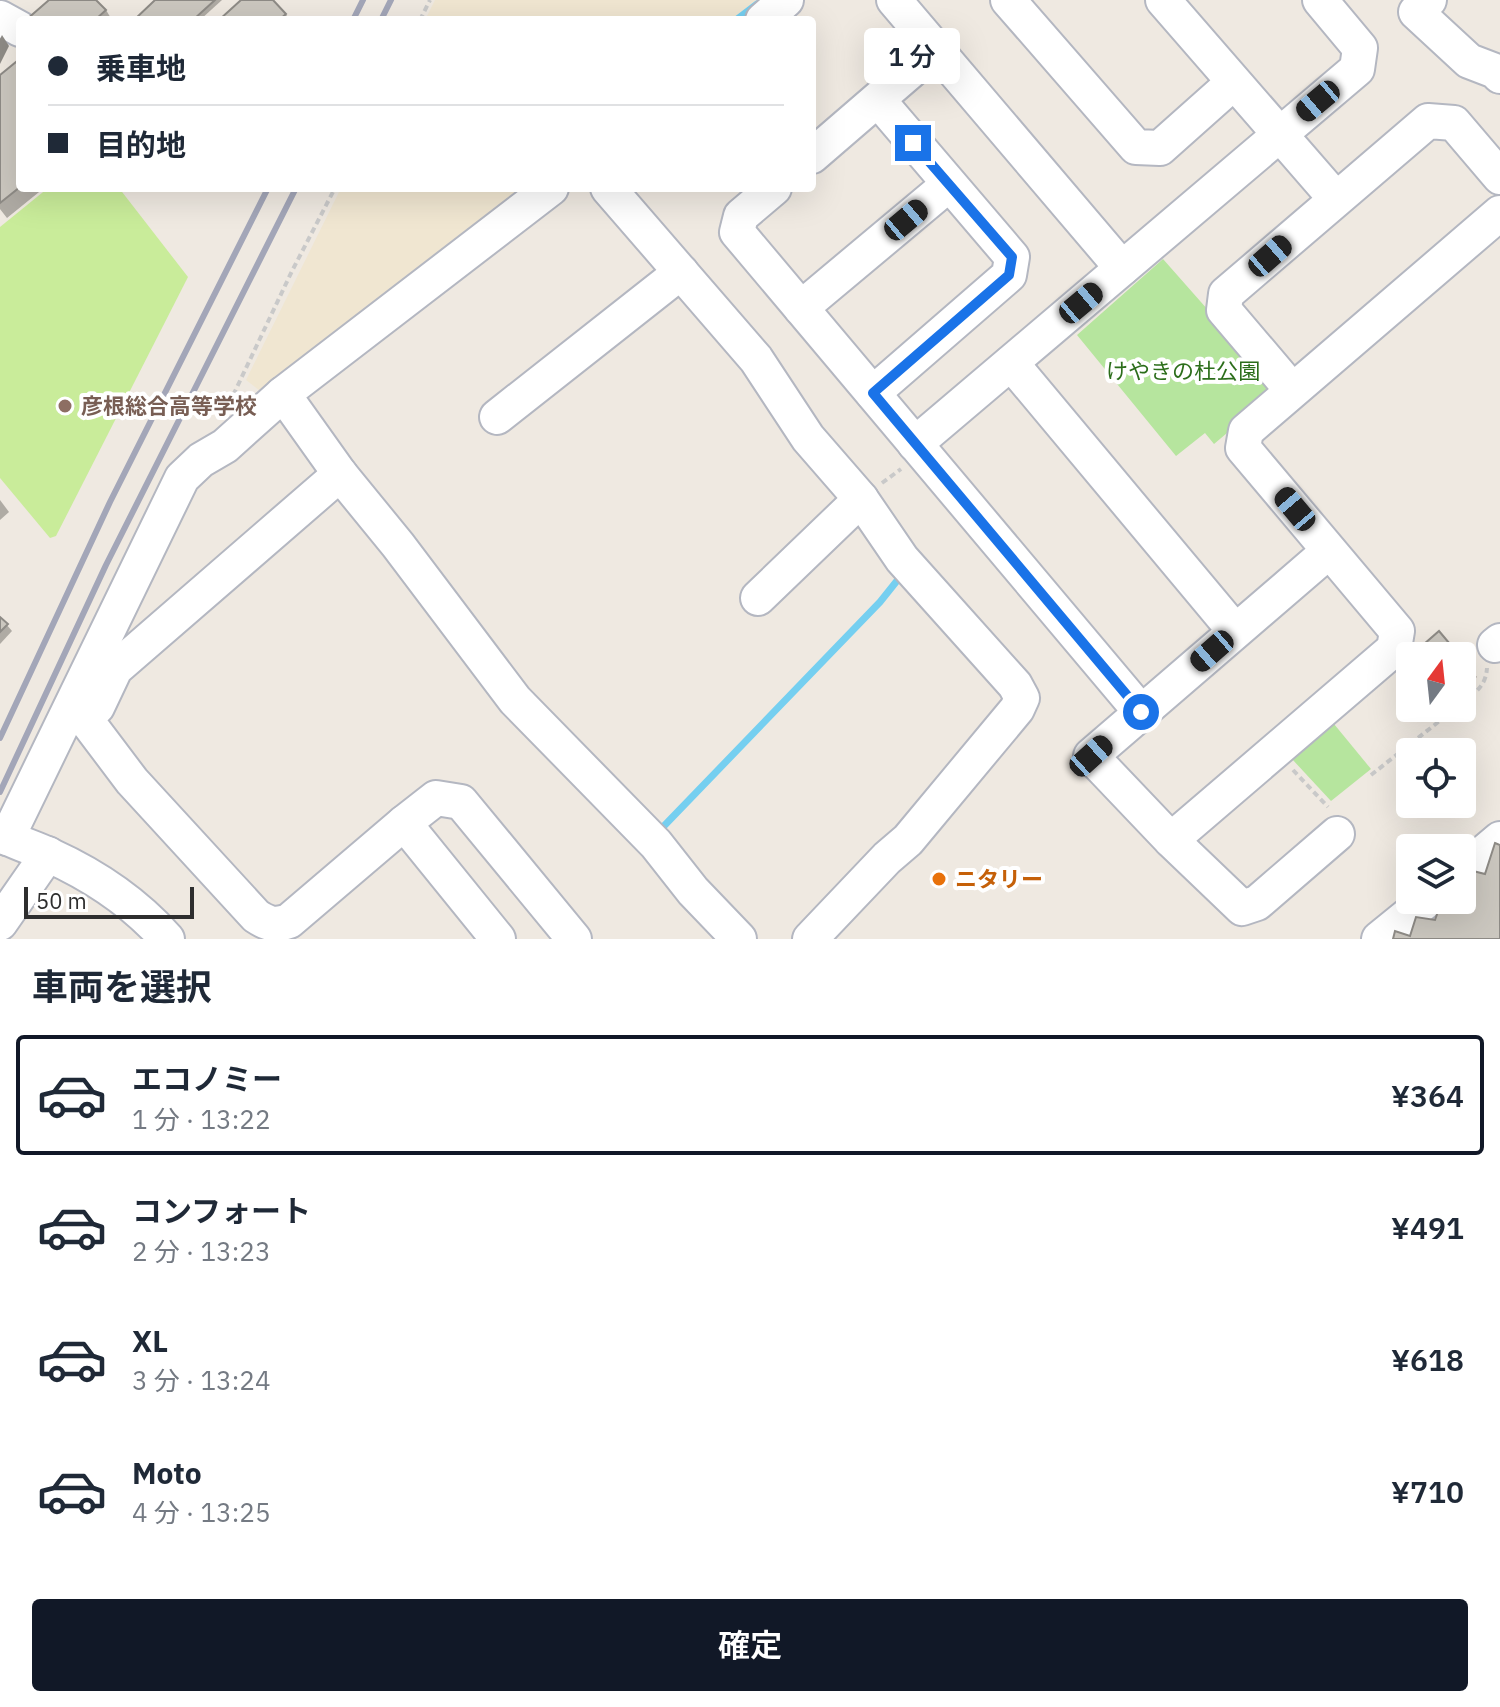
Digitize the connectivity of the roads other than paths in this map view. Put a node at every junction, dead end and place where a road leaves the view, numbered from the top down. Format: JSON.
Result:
{"nodes":[{"id":1,"x":786,"y":0,"type":"edge"},
{"id":2,"x":894,"y":0,"type":"edge"},
{"id":3,"x":1008,"y":0,"type":"edge"},
{"id":4,"x":1163,"y":0,"type":"edge"},
{"id":5,"x":1320,"y":0,"type":"edge"},
{"id":6,"x":1429,"y":0,"type":"edge"},
{"id":7,"x":768,"y":16,"type":"edge"},
{"id":8,"x":936,"y":49,"type":"junction"},
{"id":9,"x":1500,"y":76,"type":"edge"},
{"id":10,"x":1233,"y":83,"type":"junction"},
{"id":11,"x":878,"y":100,"type":"junction"},
{"id":12,"x":1279,"y":134,"type":"junction"},
{"id":13,"x":816,"y":153,"type":"edge"},
{"id":14,"x":1500,"y":177,"type":"edge"},
{"id":15,"x":948,"y":185,"type":"junction"},
{"id":16,"x":546,"y":192,"type":"edge"},
{"id":17,"x":611,"y":192,"type":"edge"},
{"id":18,"x":769,"y":192,"type":"edge"},
{"id":19,"x":1336,"y":199,"type":"junction"},
{"id":20,"x":1500,"y":213,"type":"edge"},
{"id":21,"x":1122,"y":268,"type":"junction"},
{"id":22,"x":681,"y":272,"type":"junction"},
{"id":23,"x":801,"y":308,"type":"junction"},
{"id":24,"x":1011,"y":363,"type":"junction"},
{"id":25,"x":1292,"y":390,"type":"junction"},
{"id":26,"x":873,"y":393,"type":"junction"},
{"id":27,"x":283,"y":394,"type":"junction"},
{"id":28,"x":497,"y":417,"type":"dead end"},
{"id":29,"x":909,"y":456,"type":"junction"},
{"id":30,"x":340,"y":474,"type":"junction"},
{"id":31,"x":861,"y":499,"type":"junction"},
{"id":32,"x":1329,"y":551,"type":"junction"},
{"id":33,"x":758,"y":598,"type":"dead end"},
{"id":34,"x":1235,"y":631,"type":"junction"},
{"id":35,"x":1141,"y":712,"type":"junction"},
{"id":36,"x":80,"y":716,"type":"junction"},
{"id":37,"x":404,"y":823,"type":"junction"},
{"id":38,"x":1337,"y":834,"type":"road end"},
{"id":39,"x":4,"y":836,"type":"edge"},
{"id":40,"x":1500,"y":839,"type":"edge"},
{"id":41,"x":1171,"y":840,"type":"junction"},
{"id":42,"x":48,"y":854,"type":"junction"},
{"id":43,"x":1476,"y":859,"type":"edge"},
{"id":44,"x":1410,"y":914,"type":"edge"},
{"id":45,"x":0,"y":923,"type":"edge"},
{"id":46,"x":167,"y":939,"type":"edge"},
{"id":47,"x":498,"y":939,"type":"edge"},
{"id":48,"x":574,"y":939,"type":"edge"},
{"id":49,"x":739,"y":939,"type":"edge"},
{"id":50,"x":810,"y":939,"type":"edge"},
{"id":51,"x":1379,"y":939,"type":"edge"}],
"edges":[{"from":1,"to":7,"type":"street"},
{"from":2,"to":8,"type":"street"},
{"from":3,"to":10,"type":"street"},
{"from":4,"to":10,"type":"street"},
{"from":5,"to":12,"type":"street"},
{"from":6,"to":9,"type":"street"},
{"from":8,"to":11,"type":"street"},
{"from":8,"to":21,"type":"street"},
{"from":10,"to":12,"type":"street"},
{"from":11,"to":13,"type":"street"},
{"from":11,"to":15,"type":"street"},
{"from":12,"to":19,"type":"street"},
{"from":12,"to":21,"type":"street"},
{"from":14,"to":19,"type":"street"},
{"from":15,"to":23,"type":"street"},
{"from":15,"to":26,"type":"street"},
{"from":16,"to":27,"type":"street"},
{"from":17,"to":22,"type":"street"},
{"from":18,"to":23,"type":"street"},
{"from":19,"to":25,"type":"street"},
{"from":20,"to":25,"type":"street"},
{"from":21,"to":24,"type":"street"},
{"from":22,"to":28,"type":"street"},
{"from":22,"to":31,"type":"street"},
{"from":23,"to":26,"type":"street"},
{"from":24,"to":29,"type":"street"},
{"from":24,"to":34,"type":"street"},
{"from":25,"to":32,"type":"street"},
{"from":26,"to":29,"type":"street"},
{"from":27,"to":30,"type":"street"},
{"from":27,"to":36,"type":"street"},
{"from":29,"to":35,"type":"street"},
{"from":30,"to":36,"type":"street"},
{"from":30,"to":49,"type":"street"},
{"from":31,"to":33,"type":"street"},
{"from":31,"to":50,"type":"street"},
{"from":32,"to":34,"type":"street"},
{"from":32,"to":41,"type":"street"},
{"from":34,"to":35,"type":"street"},
{"from":35,"to":41,"type":"street"},
{"from":36,"to":37,"type":"street"},
{"from":36,"to":39,"type":"street"},
{"from":37,"to":47,"type":"street"},
{"from":37,"to":48,"type":"street"},
{"from":38,"to":41,"type":"street"},
{"from":39,"to":42,"type":"street"},
{"from":40,"to":43,"type":"street"},
{"from":42,"to":45,"type":"street"},
{"from":42,"to":46,"type":"street"},
{"from":44,"to":51,"type":"street"}]}
